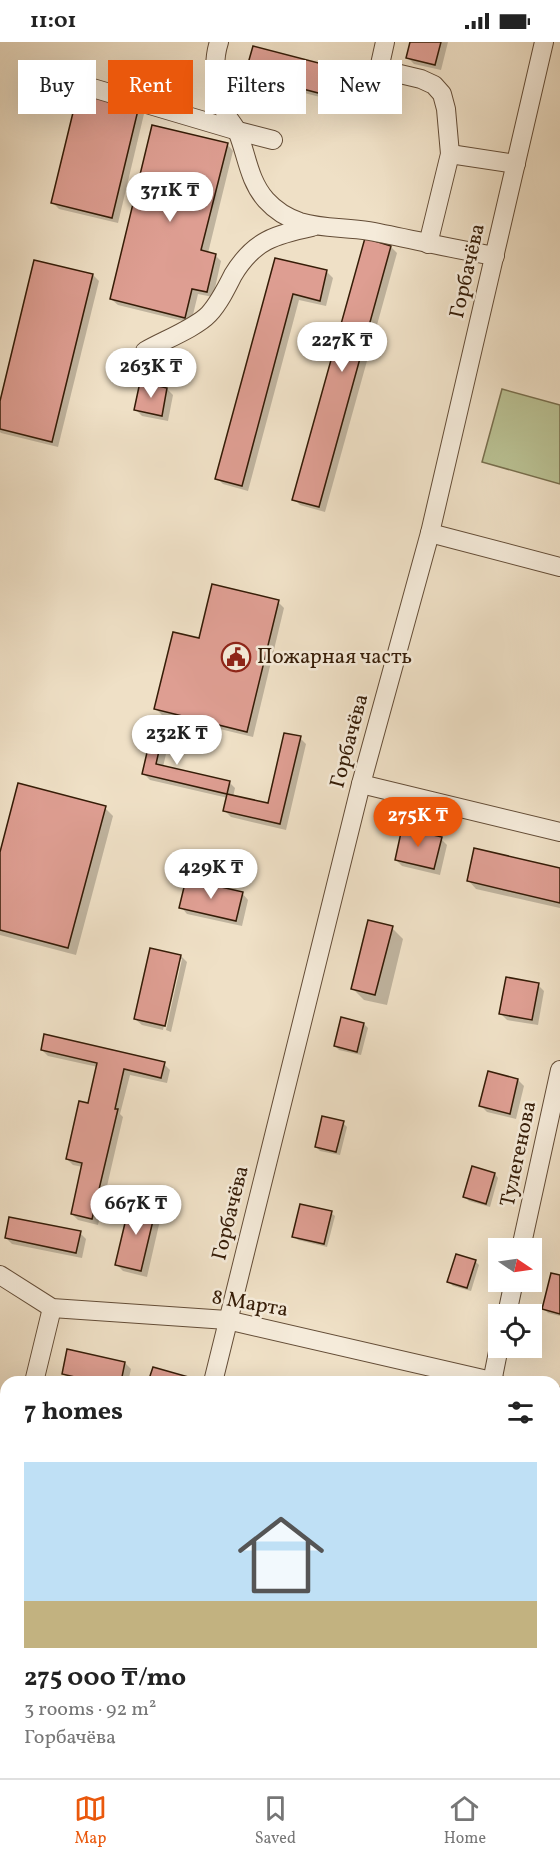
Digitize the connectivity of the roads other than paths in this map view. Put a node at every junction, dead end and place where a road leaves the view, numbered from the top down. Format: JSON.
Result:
{"nodes":[{"id":1,"x":219,"y":42,"type":"edge"},
{"id":2,"x":385,"y":42,"type":"edge"},
{"id":3,"x":544,"y":42,"type":"edge"},
{"id":4,"x":96,"y":89,"type":"edge"},
{"id":5,"x":238,"y":131,"type":"junction"},
{"id":6,"x":273,"y":140,"type":"dead end"},
{"id":7,"x":450,"y":154,"type":"junction"},
{"id":8,"x":516,"y":164,"type":"junction"},
{"id":9,"x":317,"y":226,"type":"junction"},
{"id":10,"x":428,"y":244,"type":"junction"},
{"id":11,"x":495,"y":256,"type":"junction"},
{"id":12,"x":144,"y":351,"type":"dead end"},
{"id":13,"x":430,"y":533,"type":"junction"},
{"id":14,"x":560,"y":567,"type":"edge"},
{"id":15,"x":361,"y":784,"type":"junction"},
{"id":16,"x":560,"y":832,"type":"edge"},
{"id":17,"x":560,"y":1070,"type":"edge"},
{"id":18,"x":523,"y":1238,"type":"edge"},
{"id":19,"x":0,"y":1275,"type":"edge"},
{"id":20,"x":52,"y":1308,"type":"junction"},
{"id":21,"x":227,"y":1320,"type":"junction"},
{"id":22,"x":497,"y":1358,"type":"edge"},
{"id":23,"x":35,"y":1376,"type":"edge"},
{"id":24,"x":214,"y":1376,"type":"edge"},
{"id":25,"x":471,"y":1376,"type":"edge"},
{"id":26,"x":494,"y":1376,"type":"edge"}],
"edges":[{"from":1,"to":5,"type":"street"},
{"from":2,"to":7,"type":"street"},
{"from":3,"to":8,"type":"street","name":"Горбачёва"},
{"from":4,"to":5,"type":"street"},
{"from":5,"to":6,"type":"street"},
{"from":5,"to":9,"type":"street"},
{"from":7,"to":8,"type":"street"},
{"from":7,"to":10,"type":"street"},
{"from":8,"to":11,"type":"street","name":"Горбачёва"},
{"from":9,"to":10,"type":"street"},
{"from":9,"to":12,"type":"street"},
{"from":10,"to":11,"type":"street"},
{"from":11,"to":13,"type":"street","name":"Горбачёва"},
{"from":13,"to":14,"type":"street"},
{"from":13,"to":15,"type":"street","name":"Горбачёва"},
{"from":15,"to":16,"type":"street"},
{"from":15,"to":21,"type":"street","name":"Горбачёва"},
{"from":17,"to":18,"type":"street","name":"Тулегенова"},
{"from":19,"to":20,"type":"street","name":"8 Марта"},
{"from":20,"to":21,"type":"street","name":"8 Марта"},
{"from":20,"to":23,"type":"street"},
{"from":21,"to":24,"type":"street","name":"Горбачёва"},
{"from":21,"to":25,"type":"street","name":"8 Марта"},
{"from":22,"to":26,"type":"street"}]}
